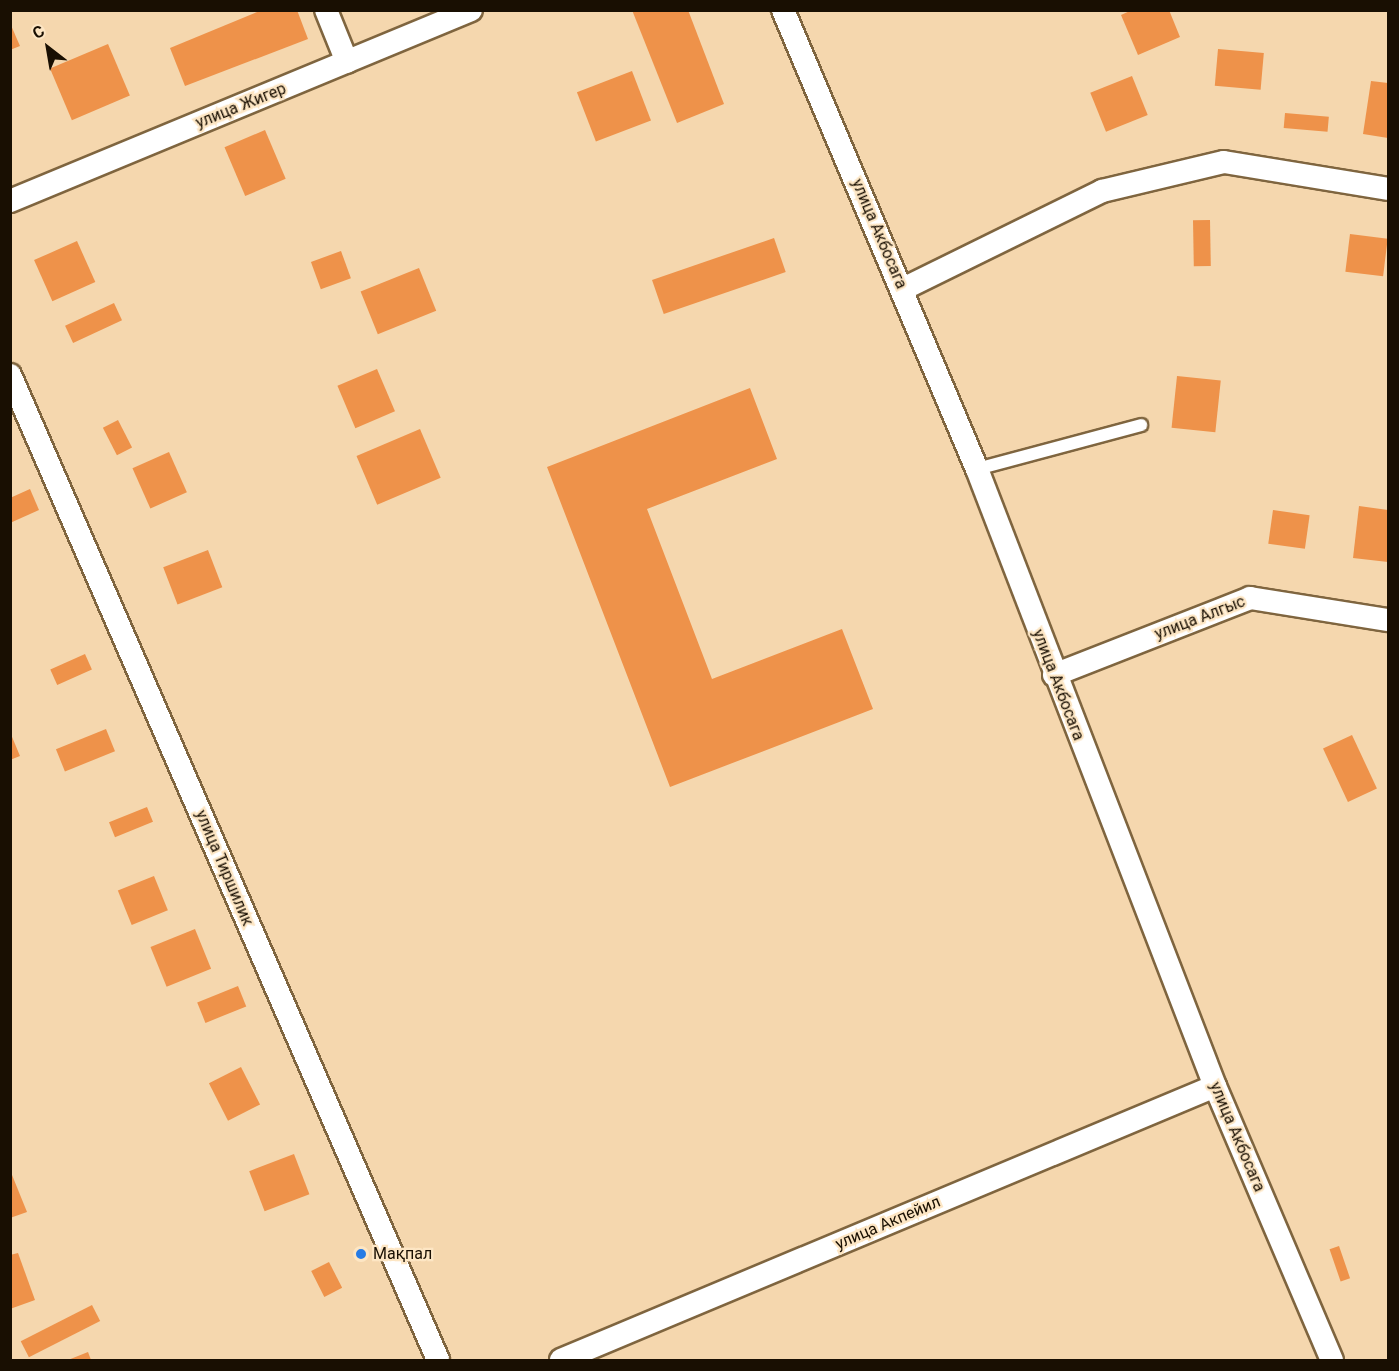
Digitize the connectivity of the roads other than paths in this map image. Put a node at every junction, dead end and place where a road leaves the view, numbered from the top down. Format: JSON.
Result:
{"nodes":[{"id":1,"x":326,"y":10,"type":"edge"},
{"id":2,"x":471,"y":10,"type":"edge"},
{"id":3,"x":783,"y":10,"type":"edge"},
{"id":4,"x":347,"y":62,"type":"junction"},
{"id":5,"x":1389,"y":189,"type":"edge"},
{"id":6,"x":10,"y":201,"type":"edge"},
{"id":7,"x":903,"y":289,"type":"junction"},
{"id":8,"x":10,"y":375,"type":"edge"},
{"id":9,"x":1141,"y":425,"type":"dead end"},
{"id":10,"x":977,"y":469,"type":"junction"},
{"id":11,"x":1389,"y":620,"type":"edge"},
{"id":12,"x":1054,"y":675,"type":"junction"},
{"id":13,"x":1215,"y":1086,"type":"junction"},
{"id":14,"x":438,"y":1360,"type":"edge"},
{"id":15,"x":561,"y":1360,"type":"edge"},
{"id":16,"x":1332,"y":1360,"type":"edge"}],
"edges":[{"from":1,"to":4,"type":"street"},
{"from":2,"to":4,"type":"street","name":"улица Жигер"},
{"from":3,"to":7,"type":"street","name":"улица Акбосага"},
{"from":4,"to":6,"type":"street","name":"улица Жигер"},
{"from":5,"to":7,"type":"street"},
{"from":7,"to":10,"type":"street","name":"улица Акбосага"},
{"from":8,"to":14,"type":"street","name":"улица Тиршилик"},
{"from":9,"to":10,"type":"lane"},
{"from":10,"to":12,"type":"street","name":"улица Акбосага"},
{"from":11,"to":12,"type":"street","name":"улица Алгыс"},
{"from":12,"to":13,"type":"street","name":"улица Акбосага"},
{"from":13,"to":15,"type":"street","name":"улица Акпейил"},
{"from":13,"to":16,"type":"street","name":"улица Акбосага"}]}
